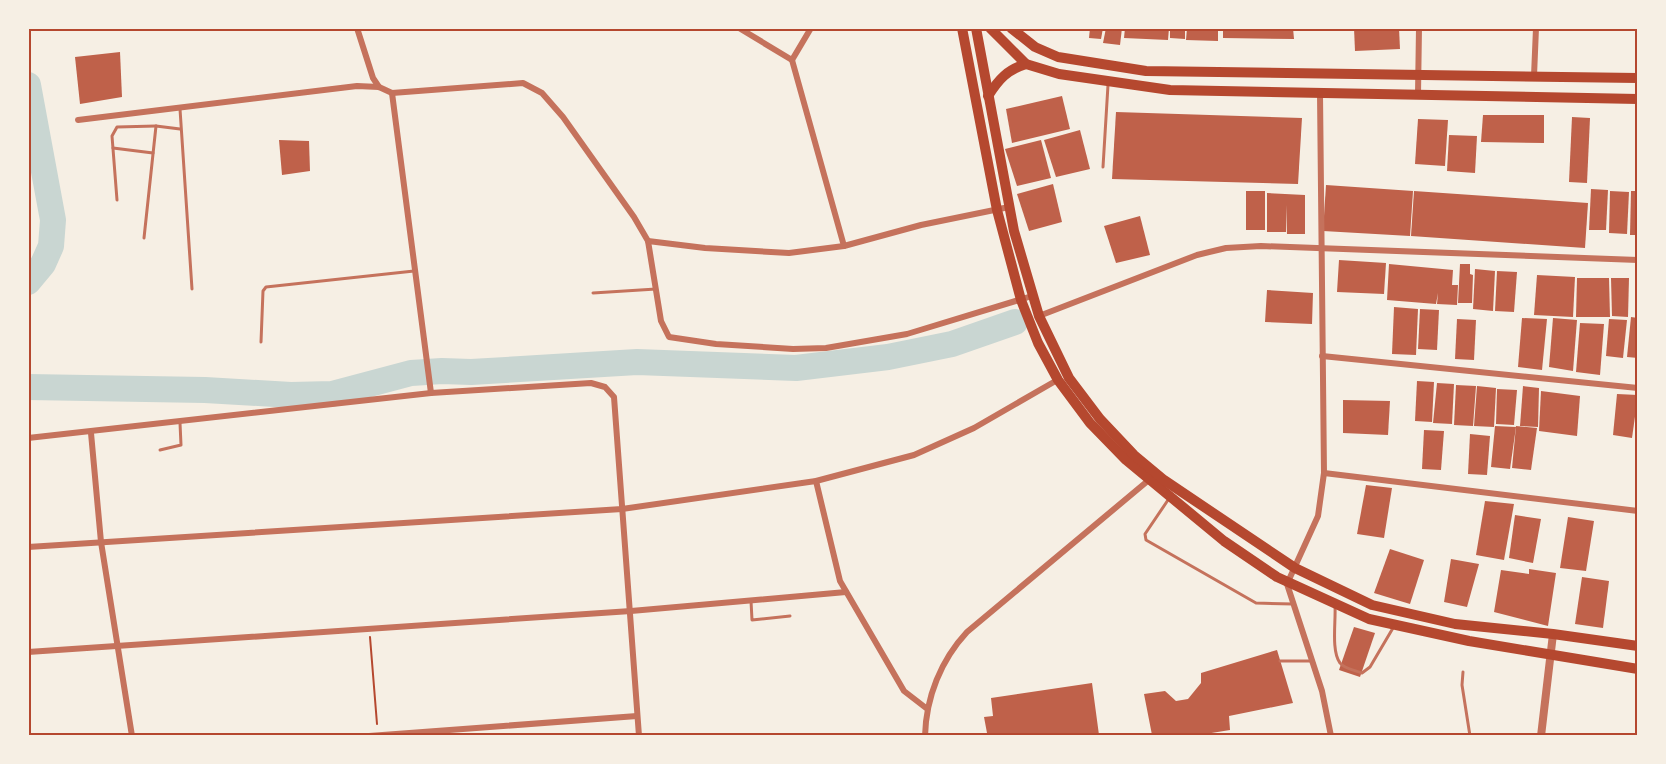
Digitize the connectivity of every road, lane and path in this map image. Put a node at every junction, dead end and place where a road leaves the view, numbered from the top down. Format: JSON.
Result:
{"nodes":[{"id":1,"x":357,"y":28,"type":"edge"},
{"id":2,"x":740,"y":28,"type":"edge"},
{"id":3,"x":811,"y":28,"type":"edge"},
{"id":4,"x":962,"y":28,"type":"edge"},
{"id":5,"x":976,"y":28,"type":"edge"},
{"id":6,"x":990,"y":28,"type":"edge"},
{"id":7,"x":1011,"y":28,"type":"edge"},
{"id":8,"x":1419,"y":28,"type":"edge"},
{"id":9,"x":1536,"y":28,"type":"edge"},
{"id":10,"x":792,"y":60,"type":"junction"},
{"id":11,"x":1026,"y":64,"type":"junction"},
{"id":12,"x":1305,"y":74,"type":"junction"},
{"id":13,"x":1362,"y":75,"type":"junction"},
{"id":14,"x":1419,"y":76,"type":"junction"},
{"id":15,"x":1534,"y":76,"type":"junction"},
{"id":16,"x":1638,"y":78,"type":"edge"},
{"id":17,"x":1108,"y":83,"type":"junction"},
{"id":18,"x":379,"y":87,"type":"junction"},
{"id":19,"x":392,"y":93,"type":"junction"},
{"id":20,"x":1303,"y":93,"type":"junction"},
{"id":21,"x":1362,"y":93,"type":"junction"},
{"id":22,"x":1320,"y":94,"type":"junction"},
{"id":23,"x":1418,"y":94,"type":"junction"},
{"id":24,"x":988,"y":96,"type":"junction"},
{"id":25,"x":1638,"y":99,"type":"edge"},
{"id":26,"x":180,"y":107,"type":"junction"},
{"id":27,"x":78,"y":120,"type":"dead end"},
{"id":28,"x":156,"y":126,"type":"junction"},
{"id":29,"x":180,"y":129,"type":"junction"},
{"id":30,"x":112,"y":148,"type":"junction"},
{"id":31,"x":153,"y":153,"type":"junction"},
{"id":32,"x":1103,"y":167,"type":"dead end"},
{"id":33,"x":117,"y":200,"type":"dead end"},
{"id":34,"x":1009,"y":207,"type":"junction"},
{"id":35,"x":998,"y":210,"type":"junction"},
{"id":36,"x":144,"y":238,"type":"dead end"},
{"id":37,"x":648,"y":241,"type":"junction"},
{"id":38,"x":844,"y":246,"type":"junction"},
{"id":39,"x":1320,"y":248,"type":"junction"},
{"id":40,"x":1638,"y":260,"type":"edge"},
{"id":41,"x":416,"y":271,"type":"junction"},
{"id":42,"x":192,"y":289,"type":"dead end"},
{"id":43,"x":656,"y":289,"type":"junction"},
{"id":44,"x":593,"y":293,"type":"dead end"},
{"id":45,"x":1026,"y":298,"type":"junction"},
{"id":46,"x":1034,"y":318,"type":"junction"},
{"id":47,"x":261,"y":342,"type":"dead end"},
{"id":48,"x":1322,"y":356,"type":"junction"},
{"id":49,"x":1063,"y":377,"type":"junction"},
{"id":50,"x":1638,"y":387,"type":"edge"},
{"id":51,"x":431,"y":393,"type":"junction"},
{"id":52,"x":180,"y":423,"type":"junction"},
{"id":53,"x":91,"y":433,"type":"junction"},
{"id":54,"x":28,"y":438,"type":"edge"},
{"id":55,"x":160,"y":450,"type":"dead end"},
{"id":56,"x":1324,"y":473,"type":"junction"},
{"id":57,"x":1153,"y":477,"type":"junction"},
{"id":58,"x":816,"y":481,"type":"junction"},
{"id":59,"x":1173,"y":493,"type":"junction"},
{"id":60,"x":622,"y":509,"type":"junction"},
{"id":61,"x":1638,"y":511,"type":"edge"},
{"id":62,"x":101,"y":542,"type":"junction"},
{"id":63,"x":28,"y":547,"type":"edge"},
{"id":64,"x":1295,"y":568,"type":"junction"},
{"id":65,"x":1287,"y":584,"type":"junction"},
{"id":66,"x":1341,"y":591,"type":"junction"},
{"id":67,"x":846,"y":592,"type":"junction"},
{"id":68,"x":751,"y":601,"type":"junction"},
{"id":69,"x":1293,"y":604,"type":"junction"},
{"id":70,"x":1335,"y":605,"type":"junction"},
{"id":71,"x":631,"y":611,"type":"junction"},
{"id":72,"x":1399,"y":613,"type":"junction"},
{"id":73,"x":790,"y":616,"type":"dead end"},
{"id":74,"x":1394,"y":627,"type":"junction"},
{"id":75,"x":370,"y":628,"type":"junction"},
{"id":76,"x":1553,"y":634,"type":"junction"},
{"id":77,"x":118,"y":645,"type":"junction"},
{"id":78,"x":1638,"y":646,"type":"edge"},
{"id":79,"x":28,"y":652,"type":"edge"},
{"id":80,"x":1549,"y":656,"type":"junction"},
{"id":81,"x":1280,"y":660,"type":"dead end"},
{"id":82,"x":1311,"y":661,"type":"junction"},
{"id":83,"x":1638,"y":669,"type":"edge"},
{"id":84,"x":1463,"y":672,"type":"dead end"},
{"id":85,"x":926,"y":708,"type":"junction"},
{"id":86,"x":637,"y":716,"type":"junction"},
{"id":87,"x":132,"y":735,"type":"edge"},
{"id":88,"x":369,"y":735,"type":"edge"},
{"id":89,"x":377,"y":735,"type":"edge"},
{"id":90,"x":639,"y":735,"type":"edge"},
{"id":91,"x":925,"y":735,"type":"edge"},
{"id":92,"x":1330,"y":735,"type":"edge"},
{"id":93,"x":1470,"y":735,"type":"edge"},
{"id":94,"x":1541,"y":735,"type":"edge"}],
"edges":[{"from":1,"to":18,"type":"street"},
{"from":2,"to":10,"type":"street"},
{"from":3,"to":10,"type":"street"},
{"from":4,"to":35,"type":"main road"},
{"from":5,"to":24,"type":"main road"},
{"from":6,"to":11,"type":"main road"},
{"from":7,"to":12,"type":"main road"},
{"from":8,"to":14,"type":"street"},
{"from":9,"to":15,"type":"street"},
{"from":10,"to":38,"type":"street"},
{"from":11,"to":17,"type":"main road"},
{"from":11,"to":24,"type":"main road"},
{"from":12,"to":13,"type":"main road"},
{"from":12,"to":20,"type":"main road"},
{"from":13,"to":14,"type":"main road"},
{"from":13,"to":21,"type":"main road"},
{"from":14,"to":15,"type":"main road"},
{"from":14,"to":23,"type":"street"},
{"from":15,"to":16,"type":"main road"},
{"from":17,"to":20,"type":"main road"},
{"from":17,"to":32,"type":"lane"},
{"from":18,"to":19,"type":"street"},
{"from":18,"to":26,"type":"street"},
{"from":19,"to":37,"type":"street"},
{"from":19,"to":41,"type":"street"},
{"from":20,"to":22,"type":"main road"},
{"from":21,"to":22,"type":"main road"},
{"from":21,"to":23,"type":"main road"},
{"from":22,"to":39,"type":"street"},
{"from":23,"to":25,"type":"main road"},
{"from":24,"to":34,"type":"main road"},
{"from":26,"to":27,"type":"street"},
{"from":26,"to":29,"type":"lane"},
{"from":28,"to":29,"type":"lane"},
{"from":28,"to":30,"type":"lane"},
{"from":28,"to":31,"type":"lane"},
{"from":29,"to":42,"type":"lane"},
{"from":30,"to":31,"type":"lane"},
{"from":30,"to":33,"type":"lane"},
{"from":31,"to":36,"type":"lane"},
{"from":34,"to":35,"type":"street"},
{"from":34,"to":45,"type":"main road"},
{"from":35,"to":38,"type":"street"},
{"from":35,"to":45,"type":"main road"},
{"from":37,"to":38,"type":"street"},
{"from":37,"to":43,"type":"street"},
{"from":39,"to":40,"type":"street"},
{"from":39,"to":46,"type":"street"},
{"from":39,"to":48,"type":"street"},
{"from":41,"to":47,"type":"lane"},
{"from":41,"to":51,"type":"street"},
{"from":43,"to":44,"type":"lane"},
{"from":43,"to":45,"type":"street"},
{"from":45,"to":46,"type":"main road"},
{"from":46,"to":49,"type":"main road"},
{"from":48,"to":50,"type":"street"},
{"from":48,"to":56,"type":"street"},
{"from":49,"to":57,"type":"main road"},
{"from":49,"to":58,"type":"street"},
{"from":51,"to":52,"type":"street"},
{"from":51,"to":60,"type":"street"},
{"from":52,"to":53,"type":"street"},
{"from":52,"to":55,"type":"lane"},
{"from":53,"to":54,"type":"street"},
{"from":53,"to":62,"type":"street"},
{"from":56,"to":61,"type":"street"},
{"from":56,"to":64,"type":"street"},
{"from":57,"to":59,"type":"main road"},
{"from":57,"to":85,"type":"street"},
{"from":58,"to":60,"type":"street"},
{"from":58,"to":67,"type":"street"},
{"from":59,"to":64,"type":"main road"},
{"from":59,"to":65,"type":"main road"},
{"from":59,"to":69,"type":"lane"},
{"from":60,"to":62,"type":"street"},
{"from":60,"to":71,"type":"street"},
{"from":62,"to":63,"type":"street"},
{"from":62,"to":77,"type":"street"},
{"from":64,"to":65,"type":"street"},
{"from":64,"to":66,"type":"main road"},
{"from":65,"to":69,"type":"street"},
{"from":65,"to":70,"type":"main road"},
{"from":66,"to":70,"type":"lane"},
{"from":66,"to":72,"type":"main road"},
{"from":67,"to":68,"type":"street"},
{"from":67,"to":85,"type":"street"},
{"from":68,"to":71,"type":"street"},
{"from":68,"to":73,"type":"lane"},
{"from":69,"to":82,"type":"street"},
{"from":70,"to":74,"type":"main road"},
{"from":70,"to":74,"type":"lane"},
{"from":71,"to":75,"type":"street"},
{"from":71,"to":86,"type":"street"},
{"from":72,"to":74,"type":"lane"},
{"from":72,"to":76,"type":"main road"},
{"from":74,"to":80,"type":"main road"},
{"from":75,"to":77,"type":"street"},
{"from":75,"to":89,"type":"path"},
{"from":76,"to":78,"type":"main road"},
{"from":76,"to":80,"type":"street"},
{"from":77,"to":79,"type":"street"},
{"from":77,"to":87,"type":"street"},
{"from":80,"to":83,"type":"main road"},
{"from":80,"to":94,"type":"street"},
{"from":81,"to":82,"type":"lane"},
{"from":82,"to":92,"type":"street"},
{"from":84,"to":93,"type":"lane"},
{"from":85,"to":91,"type":"street"},
{"from":86,"to":89,"type":"street"},
{"from":86,"to":90,"type":"street"},
{"from":88,"to":89,"type":"street"}]}
